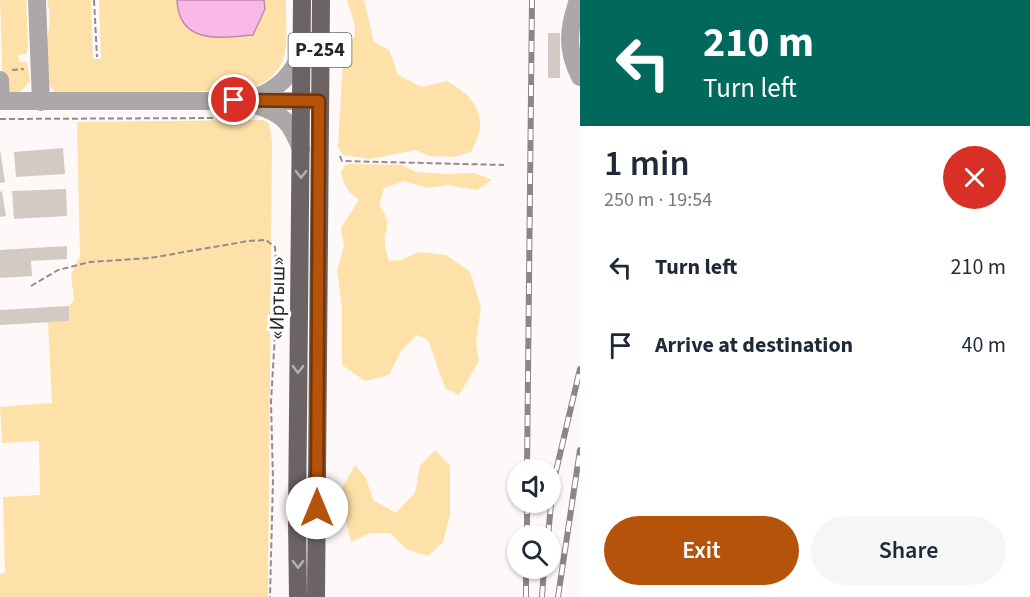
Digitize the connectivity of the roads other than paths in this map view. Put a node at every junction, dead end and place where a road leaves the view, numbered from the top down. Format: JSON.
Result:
{"nodes":[{"id":1,"x":37,"y":0,"type":"edge"},
{"id":2,"x":302,"y":0,"type":"edge"},
{"id":3,"x":321,"y":0,"type":"edge"},
{"id":4,"x":578,"y":0,"type":"edge"},
{"id":5,"x":302,"y":52,"type":"junction"},
{"id":6,"x":5,"y":75,"type":"edge"},
{"id":7,"x":580,"y":77,"type":"edge"},
{"id":8,"x":242,"y":100,"type":"junction"},
{"id":9,"x":310,"y":101,"type":"junction"},
{"id":10,"x":41,"y":102,"type":"junction"},
{"id":11,"x":0,"y":107,"type":"edge"},
{"id":12,"x":301,"y":150,"type":"junction"},
{"id":13,"x":298,"y":597,"type":"edge"},
{"id":14,"x":316,"y":597,"type":"edge"}],
"edges":[{"from":1,"to":10,"type":"street"},
{"from":2,"to":5,"type":"main road","name":"«Иртыш»","number":"Р-254"},
{"from":3,"to":9,"type":"main road","name":"«Иртыш»","number":"Р-254"},
{"from":4,"to":7,"type":"street"},
{"from":5,"to":8,"type":"street"},
{"from":5,"to":9,"type":"main road","name":"«Иртыш»","number":"Р-254"},
{"from":6,"to":11,"type":"street"},
{"from":8,"to":9,"type":"street"},
{"from":8,"to":10,"type":"street"},
{"from":8,"to":12,"type":"street"},
{"from":9,"to":12,"type":"main road","name":"«Иртыш»","number":"Р-254"},
{"from":9,"to":14,"type":"main road","name":"«Иртыш»","number":"Р-254"},
{"from":10,"to":11,"type":"street"},
{"from":12,"to":13,"type":"main road","name":"«Иртыш»","number":"Р-254","one_way":true}]}
